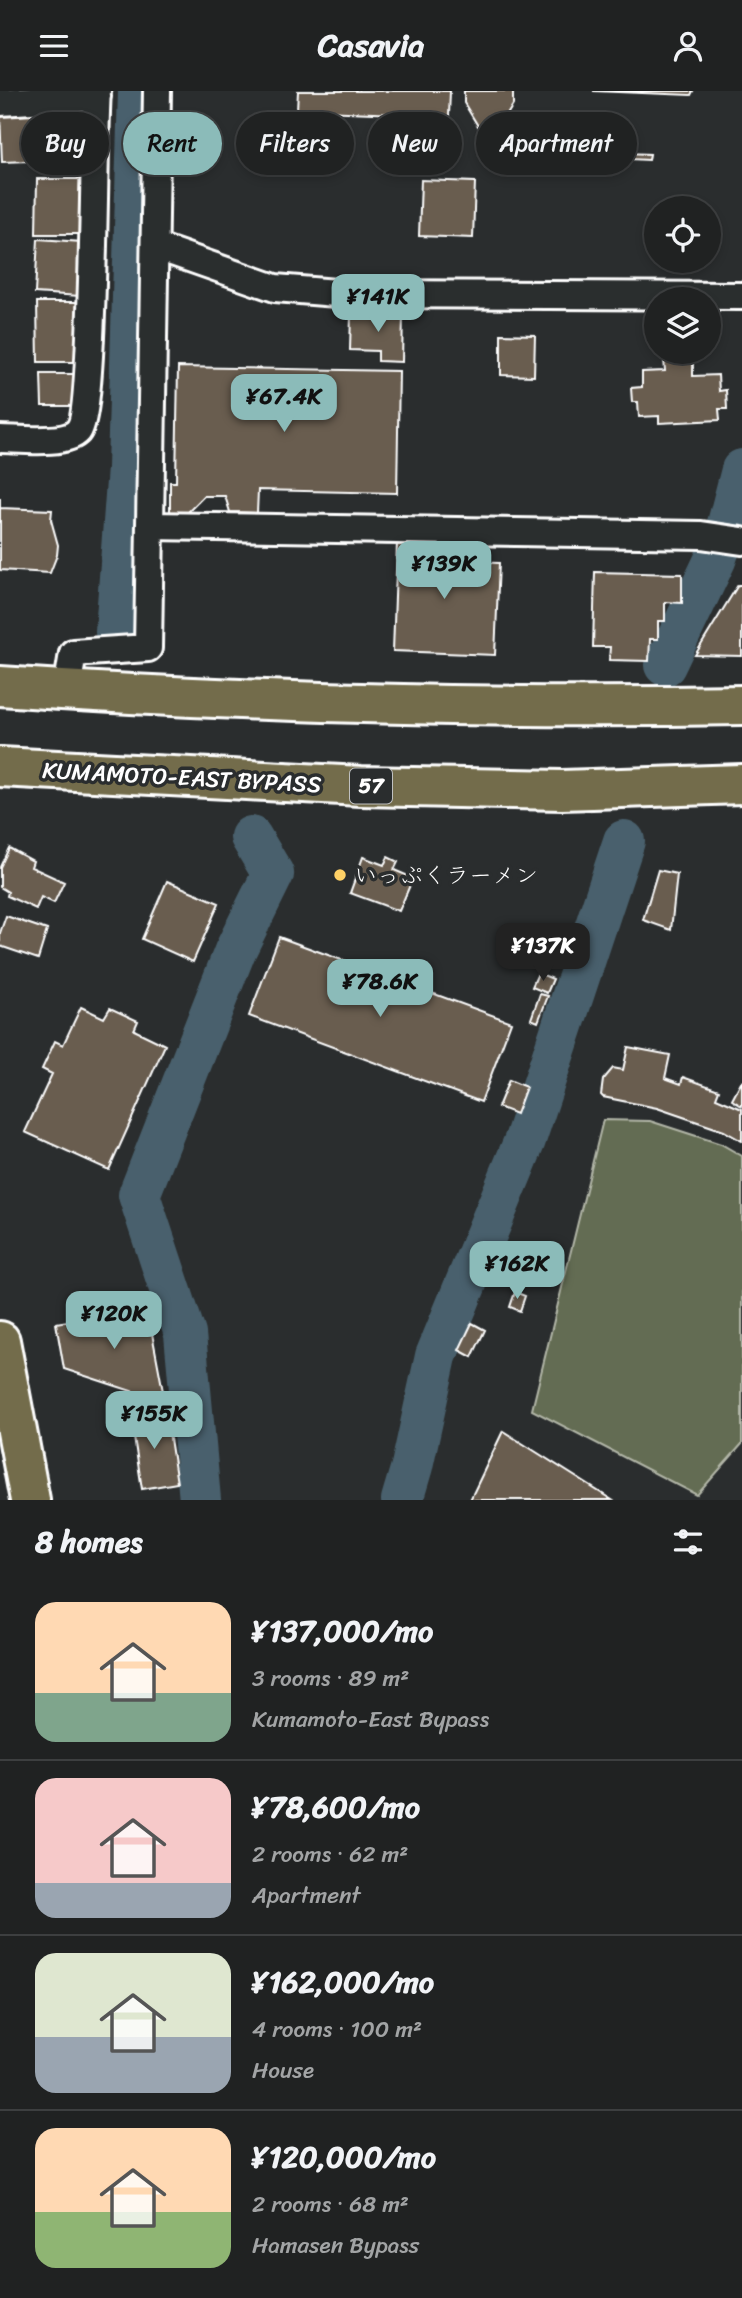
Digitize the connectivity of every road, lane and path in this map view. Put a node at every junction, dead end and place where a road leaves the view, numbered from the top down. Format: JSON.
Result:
{"nodes":[{"id":1,"x":157,"y":91,"type":"edge"},
{"id":2,"x":97,"y":94,"type":"edge"},
{"id":3,"x":0,"y":102,"type":"edge"},
{"id":4,"x":155,"y":246,"type":"junction"},
{"id":5,"x":742,"y":296,"type":"edge"},
{"id":6,"x":0,"y":439,"type":"edge"},
{"id":7,"x":150,"y":526,"type":"junction"},
{"id":8,"x":742,"y":541,"type":"edge"},
{"id":9,"x":0,"y":686,"type":"edge"},
{"id":10,"x":67,"y":690,"type":"junction"},
{"id":11,"x":742,"y":705,"type":"edge"},
{"id":12,"x":0,"y":767,"type":"edge"},
{"id":13,"x":742,"y":784,"type":"edge"},
{"id":14,"x":0,"y":1341,"type":"edge"},
{"id":15,"x":30,"y":1500,"type":"edge"}],
"edges":[{"from":1,"to":4,"type":"street"},
{"from":2,"to":3,"type":"street"},
{"from":2,"to":6,"type":"street"},
{"from":4,"to":5,"type":"street"},
{"from":4,"to":7,"type":"street"},
{"from":7,"to":8,"type":"street"},
{"from":7,"to":10,"type":"street"},
{"from":9,"to":10,"type":"highway"},
{"from":10,"to":11,"type":"highway"},
{"from":12,"to":13,"type":"highway","name":"KUMAMOTO-EAST BYPASS","number":"57"},
{"from":14,"to":15,"type":"highway"}]}
